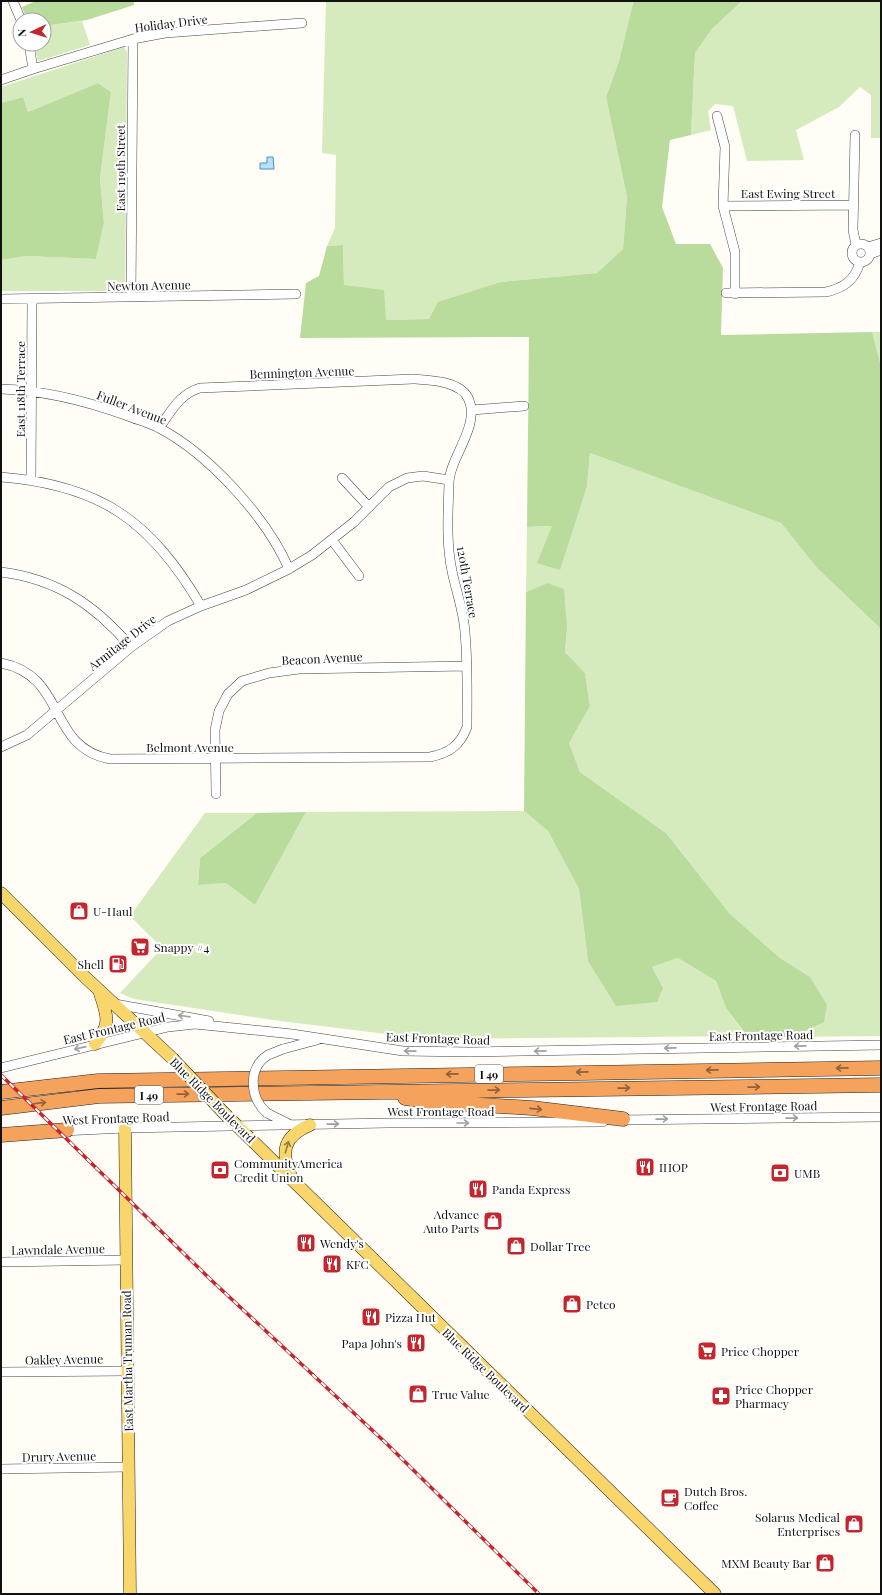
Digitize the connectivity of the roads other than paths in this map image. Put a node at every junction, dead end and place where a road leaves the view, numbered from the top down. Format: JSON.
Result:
{"nodes":[{"id":1,"x":13,"y":1,"type":"edge"},
{"id":2,"x":18,"y":12,"type":"edge"},
{"id":3,"x":302,"y":23,"type":"dead end"},
{"id":4,"x":133,"y":39,"type":"junction"},
{"id":5,"x":30,"y":52,"type":"edge"},
{"id":6,"x":33,"y":69,"type":"junction"},
{"id":7,"x":1,"y":80,"type":"edge"},
{"id":8,"x":717,"y":116,"type":"dead end"},
{"id":9,"x":855,"y":135,"type":"dead end"},
{"id":10,"x":853,"y":205,"type":"junction"},
{"id":11,"x":723,"y":206,"type":"junction"},
{"id":12,"x":881,"y":243,"type":"edge"},
{"id":13,"x":856,"y":245,"type":"junction"},
{"id":14,"x":869,"y":250,"type":"junction"},
{"id":15,"x":881,"y":250,"type":"edge"},
{"id":16,"x":860,"y":262,"type":"junction"},
{"id":17,"x":296,"y":294,"type":"dead end"},
{"id":18,"x":132,"y":297,"type":"junction"},
{"id":19,"x":1,"y":299,"type":"edge"},
{"id":20,"x":32,"y":299,"type":"junction"},
{"id":21,"x":1,"y":389,"type":"edge"},
{"id":22,"x":33,"y":393,"type":"junction"},
{"id":23,"x":524,"y":406,"type":"dead end"},
{"id":24,"x":472,"y":410,"type":"junction"},
{"id":25,"x":159,"y":428,"type":"junction"},
{"id":26,"x":1,"y":477,"type":"edge"},
{"id":27,"x":342,"y":478,"type":"dead end"},
{"id":28,"x":31,"y":480,"type":"junction"},
{"id":29,"x":449,"y":480,"type":"junction"},
{"id":30,"x":369,"y":507,"type":"junction"},
{"id":31,"x":332,"y":540,"type":"junction"},
{"id":32,"x":289,"y":570,"type":"junction"},
{"id":33,"x":1,"y":572,"type":"edge"},
{"id":34,"x":359,"y":576,"type":"dead end"},
{"id":35,"x":202,"y":606,"type":"junction"},
{"id":36,"x":131,"y":647,"type":"junction"},
{"id":37,"x":1,"y":663,"type":"edge"},
{"id":38,"x":466,"y":666,"type":"junction"},
{"id":39,"x":56,"y":710,"type":"junction"},
{"id":40,"x":1,"y":747,"type":"edge"},
{"id":41,"x":424,"y":757,"type":"joint"},
{"id":42,"x":216,"y":759,"type":"junction"},
{"id":43,"x":216,"y":794,"type":"dead end"},
{"id":44,"x":1,"y":893,"type":"edge"},
{"id":45,"x":98,"y":988,"type":"junction"},
{"id":46,"x":115,"y":1004,"type":"junction"},
{"id":47,"x":235,"y":1030,"type":"junction"},
{"id":48,"x":145,"y":1032,"type":"junction"},
{"id":49,"x":318,"y":1040,"type":"junction"},
{"id":50,"x":95,"y":1044,"type":"junction"},
{"id":51,"x":881,"y":1045,"type":"edge"},
{"id":52,"x":1,"y":1068,"type":"edge"},
{"id":53,"x":881,"y":1068,"type":"edge"},
{"id":54,"x":881,"y":1085,"type":"edge"},
{"id":55,"x":358,"y":1091,"type":"junction"},
{"id":56,"x":1,"y":1092,"type":"edge"},
{"id":57,"x":1,"y":1108,"type":"edge"},
{"id":58,"x":881,"y":1117,"type":"edge"},
{"id":59,"x":623,"y":1119,"type":"junction"},
{"id":60,"x":294,"y":1125,"type":"junction"},
{"id":61,"x":310,"y":1125,"type":"junction"},
{"id":62,"x":238,"y":1126,"type":"junction"},
{"id":63,"x":125,"y":1128,"type":"junction"},
{"id":64,"x":68,"y":1130,"type":"junction"},
{"id":65,"x":1,"y":1135,"type":"edge"},
{"id":66,"x":1,"y":1141,"type":"edge"},
{"id":67,"x":292,"y":1179,"type":"junction"},
{"id":68,"x":121,"y":1260,"type":"junction"},
{"id":69,"x":1,"y":1262,"type":"edge"},
{"id":70,"x":127,"y":1371,"type":"junction"},
{"id":71,"x":1,"y":1372,"type":"edge"},
{"id":72,"x":123,"y":1468,"type":"junction"},
{"id":73,"x":1,"y":1469,"type":"edge"},
{"id":74,"x":130,"y":1594,"type":"edge"},
{"id":75,"x":715,"y":1594,"type":"edge"}],
"edges":[{"from":1,"to":2,"type":"street"},
{"from":3,"to":4,"type":"street","name":"Holiday Drive"},
{"from":4,"to":6,"type":"street","name":"Holiday Drive"},
{"from":4,"to":18,"type":"street","name":"East 119th Street"},
{"from":5,"to":6,"type":"street"},
{"from":6,"to":7,"type":"street","name":"Holiday Drive"},
{"from":8,"to":11,"type":"street"},
{"from":9,"to":10,"type":"street"},
{"from":10,"to":11,"type":"street","name":"East Ewing Street"},
{"from":10,"to":13,"type":"street"},
{"from":11,"to":16,"type":"street"},
{"from":12,"to":14,"type":"street"},
{"from":13,"to":14,"type":"street"},
{"from":13,"to":16,"type":"street"},
{"from":14,"to":15,"type":"street"},
{"from":14,"to":16,"type":"street"},
{"from":17,"to":18,"type":"street","name":"Newton Avenue"},
{"from":18,"to":20,"type":"street","name":"Newton Avenue"},
{"from":19,"to":20,"type":"street","name":"Newton Avenue"},
{"from":20,"to":22,"type":"street","name":"East 118th Terrace"},
{"from":21,"to":22,"type":"street","name":"Fuller Avenue"},
{"from":22,"to":25,"type":"street","name":"Fuller Avenue"},
{"from":22,"to":28,"type":"street","name":"East 118th Terrace"},
{"from":23,"to":24,"type":"street"},
{"from":24,"to":25,"type":"street","name":"Bennington Avenue"},
{"from":24,"to":29,"type":"street","name":"120th Terrace"},
{"from":25,"to":32,"type":"street","name":"Fuller Avenue"},
{"from":26,"to":28,"type":"street"},
{"from":27,"to":30,"type":"street"},
{"from":28,"to":35,"type":"street"},
{"from":29,"to":30,"type":"street","name":"Armitage Drive"},
{"from":29,"to":38,"type":"street","name":"120th Terrace"},
{"from":30,"to":31,"type":"street","name":"Armitage Drive"},
{"from":31,"to":32,"type":"street","name":"Armitage Drive"},
{"from":31,"to":34,"type":"street"},
{"from":32,"to":35,"type":"street","name":"Armitage Drive"},
{"from":33,"to":36,"type":"street"},
{"from":35,"to":36,"type":"street","name":"Armitage Drive"},
{"from":36,"to":39,"type":"street","name":"Armitage Drive"},
{"from":37,"to":39,"type":"street","name":"Belmont Avenue"},
{"from":38,"to":41,"type":"street","name":"120th Terrace"},
{"from":38,"to":42,"type":"street","name":"Beacon Avenue"},
{"from":39,"to":40,"type":"street","name":"Armitage Drive"},
{"from":39,"to":42,"type":"street","name":"Belmont Avenue"},
{"from":41,"to":42,"type":"street","name":"Belmont Avenue"},
{"from":42,"to":43,"type":"street","name":"Beacon Avenue"},
{"from":44,"to":45,"type":"main road","name":"Blue Ridge Boulevard"},
{"from":45,"to":46,"type":"main road","name":"Blue Ridge Boulevard"},
{"from":45,"to":50,"type":"main road"},
{"from":47,"to":46,"type":"street","one_way":true},
{"from":46,"to":48,"type":"main road","name":"Blue Ridge Boulevard"},
{"from":47,"to":48,"type":"street","name":"East Frontage Road"},
{"from":47,"to":49,"type":"street","name":"East Frontage Road"},
{"from":48,"to":50,"type":"street","name":"East Frontage Road"},
{"from":48,"to":62,"type":"main road","name":"Blue Ridge Boulevard","bridge":true},
{"from":51,"to":49,"type":"street","name":"East Frontage Road","one_way":true},
{"from":49,"to":60,"type":"street","bridge":true},
{"from":50,"to":52,"type":"street","name":"East Frontage Road","one_way":true},
{"from":53,"to":56,"type":"highway","number":"I 49","one_way":true},
{"from":55,"to":54,"type":"highway","number":"I 49","one_way":true},
{"from":57,"to":55,"type":"highway","number":"I 49","one_way":true},
{"from":55,"to":59,"type":"highway","one_way":true},
{"from":59,"to":58,"type":"street","name":"West Frontage Road","one_way":true},
{"from":61,"to":59,"type":"street","name":"West Frontage Road","one_way":true},
{"from":60,"to":61,"type":"street","name":"West Frontage Road"},
{"from":60,"to":62,"type":"street","name":"West Frontage Road"},
{"from":67,"to":61,"type":"main road","one_way":true},
{"from":62,"to":63,"type":"street","name":"West Frontage Road"},
{"from":62,"to":67,"type":"main road","name":"Blue Ridge Boulevard"},
{"from":63,"to":64,"type":"street","name":"West Frontage Road"},
{"from":63,"to":68,"type":"main road","name":"East Martha Truman Road"},
{"from":64,"to":65,"type":"highway"},
{"from":64,"to":66,"type":"street","name":"West Frontage Road"},
{"from":67,"to":75,"type":"main road","name":"Blue Ridge Boulevard"},
{"from":68,"to":69,"type":"street","name":"Lawndale Avenue"},
{"from":68,"to":70,"type":"main road","name":"East Martha Truman Road"},
{"from":70,"to":71,"type":"street","name":"Oakley Avenue"},
{"from":70,"to":72,"type":"main road","name":"East Martha Truman Road"},
{"from":72,"to":73,"type":"street","name":"Drury Avenue"},
{"from":72,"to":74,"type":"main road","name":"East Martha Truman Road"}]}
